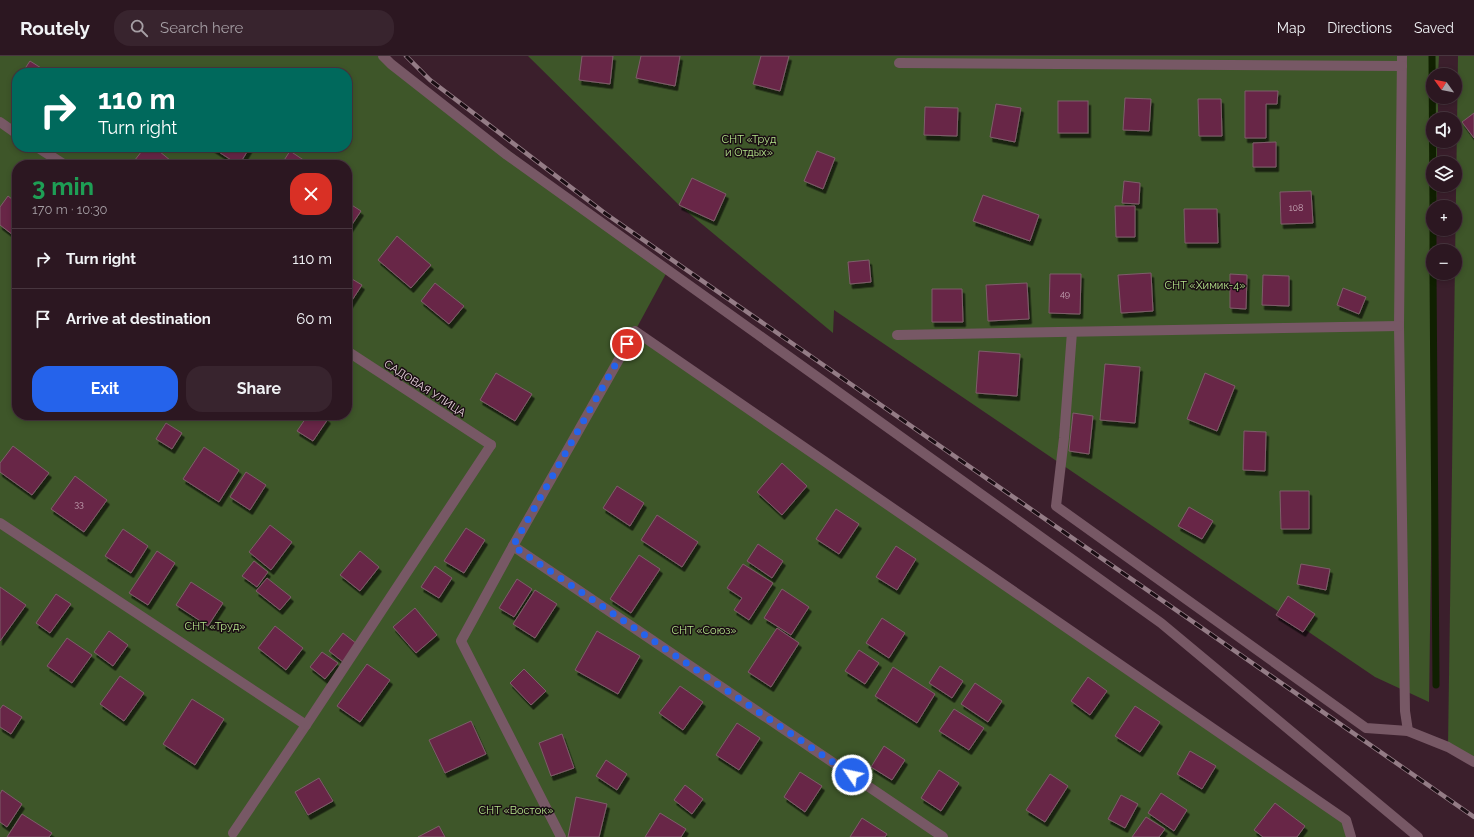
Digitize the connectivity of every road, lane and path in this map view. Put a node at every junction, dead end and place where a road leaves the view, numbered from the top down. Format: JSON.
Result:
{"nodes":[{"id":1,"x":383,"y":56,"type":"edge"},
{"id":2,"x":1402,"y":61,"type":"edge"},
{"id":3,"x":899,"y":63,"type":"dead end"},
{"id":4,"x":0,"y":122,"type":"edge"},
{"id":5,"x":12,"y":130,"type":"edge"},
{"id":6,"x":45,"y":152,"type":"edge"},
{"id":7,"x":57,"y":160,"type":"edge"},
{"id":8,"x":1399,"y":326,"type":"junction"},
{"id":9,"x":1072,"y":332,"type":"junction"},
{"id":10,"x":897,"y":335,"type":"dead end"},
{"id":11,"x":352,"y":354,"type":"edge"},
{"id":12,"x":0,"y":523,"type":"edge"},
{"id":13,"x":513,"y":546,"type":"junction"},
{"id":14,"x":306,"y":725,"type":"junction"},
{"id":15,"x":1408,"y":731,"type":"junction"},
{"id":16,"x":1474,"y":762,"type":"edge"},
{"id":17,"x":234,"y":833,"type":"dead end"},
{"id":18,"x":560,"y":837,"type":"edge"},
{"id":19,"x":943,"y":837,"type":"edge"},
{"id":20,"x":1351,"y":837,"type":"edge"},
{"id":21,"x":1418,"y":837,"type":"edge"}],
"edges":[{"from":1,"to":21,"type":"street"},
{"from":2,"to":3,"type":"street"},
{"from":2,"to":8,"type":"street"},
{"from":4,"to":5,"type":"street"},
{"from":6,"to":7,"type":"street"},
{"from":8,"to":9,"type":"street"},
{"from":8,"to":15,"type":"street"},
{"from":9,"to":10,"type":"street"},
{"from":9,"to":15,"type":"street"},
{"from":11,"to":14,"type":"street","name":"САДОВАЯ УЛИЦА"},
{"from":12,"to":14,"type":"street"},
{"from":13,"to":18,"type":"street"},
{"from":13,"to":19,"type":"street"},
{"from":13,"to":20,"type":"street"},
{"from":14,"to":17,"type":"street"},
{"from":15,"to":16,"type":"street"}]}
